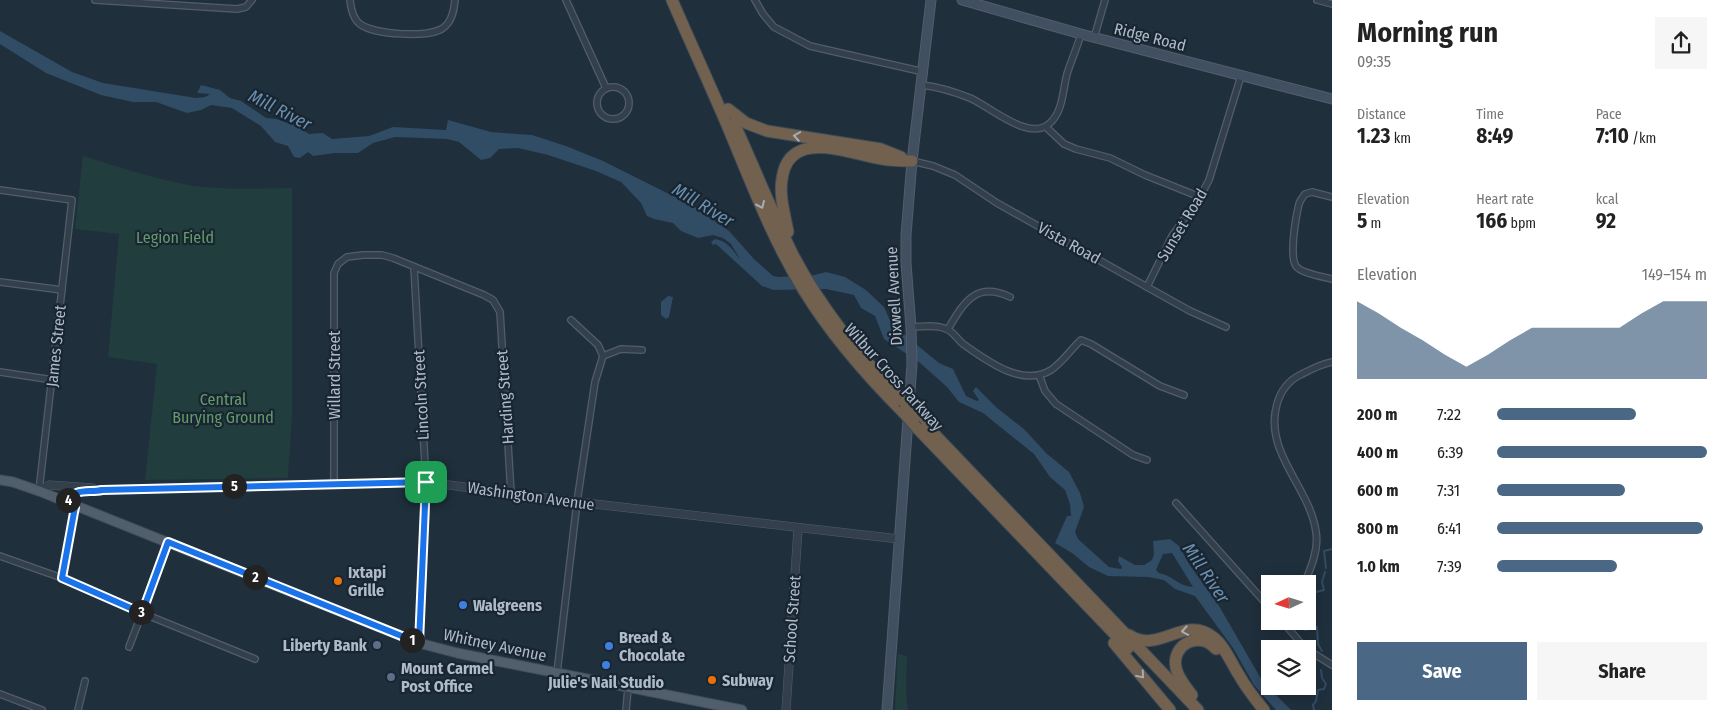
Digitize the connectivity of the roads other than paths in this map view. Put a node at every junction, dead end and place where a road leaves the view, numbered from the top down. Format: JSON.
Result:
{"nodes":[{"id":1,"x":95,"y":0,"type":"edge"},
{"id":2,"x":252,"y":0,"type":"edge"},
{"id":3,"x":350,"y":0,"type":"edge"},
{"id":4,"x":455,"y":0,"type":"edge"},
{"id":5,"x":566,"y":0,"type":"edge"},
{"id":6,"x":672,"y":0,"type":"edge"},
{"id":7,"x":680,"y":0,"type":"edge"},
{"id":8,"x":755,"y":0,"type":"edge"},
{"id":9,"x":931,"y":0,"type":"edge"},
{"id":10,"x":962,"y":0,"type":"edge"},
{"id":11,"x":1105,"y":0,"type":"edge"},
{"id":12,"x":1317,"y":0,"type":"edge"},
{"id":13,"x":1332,"y":4,"type":"edge"},
{"id":14,"x":1081,"y":34,"type":"junction"},
{"id":15,"x":1094,"y":38,"type":"junction"},
{"id":16,"x":924,"y":72,"type":"junction"},
{"id":17,"x":1241,"y":76,"type":"junction"},
{"id":18,"x":922,"y":85,"type":"junction"},
{"id":19,"x":606,"y":88,"type":"junction"},
{"id":20,"x":1332,"y":99,"type":"edge"},
{"id":21,"x":728,"y":109,"type":"junction"},
{"id":22,"x":1046,"y":127,"type":"junction"},
{"id":23,"x":912,"y":161,"type":"junction"},
{"id":24,"x":0,"y":190,"type":"edge"},
{"id":25,"x":1200,"y":197,"type":"junction"},
{"id":26,"x":1332,"y":197,"type":"edge"},
{"id":27,"x":794,"y":255,"type":"junction"},
{"id":28,"x":414,"y":267,"type":"junction"},
{"id":29,"x":799,"y":274,"type":"junction"},
{"id":30,"x":1332,"y":279,"type":"edge"},
{"id":31,"x":0,"y":282,"type":"edge"},
{"id":32,"x":1147,"y":287,"type":"junction"},
{"id":33,"x":62,"y":290,"type":"junction"},
{"id":34,"x":1010,"y":297,"type":"dead end"},
{"id":35,"x":571,"y":320,"type":"dead end"},
{"id":36,"x":911,"y":327,"type":"junction"},
{"id":37,"x":1226,"y":327,"type":"dead end"},
{"id":38,"x":948,"y":329,"type":"junction"},
{"id":39,"x":642,"y":350,"type":"dead end"},
{"id":40,"x":603,"y":356,"type":"junction"},
{"id":41,"x":1332,"y":361,"type":"edge"},
{"id":42,"x":0,"y":372,"type":"edge"},
{"id":43,"x":1039,"y":375,"type":"junction"},
{"id":44,"x":53,"y":380,"type":"junction"},
{"id":45,"x":1184,"y":396,"type":"dead end"},
{"id":46,"x":917,"y":422,"type":"junction"},
{"id":47,"x":1147,"y":460,"type":"dead end"},
{"id":48,"x":0,"y":480,"type":"edge"},
{"id":49,"x":426,"y":482,"type":"junction"},
{"id":50,"x":334,"y":484,"type":"junction"},
{"id":51,"x":102,"y":490,"type":"junction"},
{"id":52,"x":39,"y":492,"type":"junction"},
{"id":53,"x":511,"y":493,"type":"junction"},
{"id":54,"x":577,"y":502,"type":"junction"},
{"id":55,"x":1176,"y":503,"type":"dead end"},
{"id":56,"x":71,"y":505,"type":"junction"},
{"id":57,"x":798,"y":529,"type":"junction"},
{"id":58,"x":899,"y":539,"type":"junction"},
{"id":59,"x":168,"y":542,"type":"junction"},
{"id":60,"x":0,"y":556,"type":"edge"},
{"id":61,"x":1308,"y":575,"type":"edge"},
{"id":62,"x":62,"y":578,"type":"junction"},
{"id":63,"x":1261,"y":598,"type":"edge"},
{"id":64,"x":142,"y":613,"type":"junction"},
{"id":65,"x":1102,"y":622,"type":"junction"},
{"id":66,"x":1121,"y":629,"type":"junction"},
{"id":67,"x":1291,"y":630,"type":"edge"},
{"id":68,"x":1299,"y":640,"type":"edge"},
{"id":69,"x":419,"y":643,"type":"junction"},
{"id":70,"x":129,"y":647,"type":"dead end"},
{"id":71,"x":1316,"y":655,"type":"edge"},
{"id":72,"x":255,"y":659,"type":"dead end"},
{"id":73,"x":1332,"y":665,"type":"edge"},
{"id":74,"x":557,"y":673,"type":"junction"},
{"id":75,"x":85,"y":682,"type":"dead end"},
{"id":76,"x":628,"y":688,"type":"junction"},
{"id":77,"x":0,"y":694,"type":"edge"},
{"id":78,"x":42,"y":710,"type":"edge"},
{"id":79,"x":78,"y":710,"type":"edge"},
{"id":80,"x":626,"y":710,"type":"edge"},
{"id":81,"x":742,"y":710,"type":"edge"},
{"id":82,"x":786,"y":710,"type":"edge"},
{"id":83,"x":887,"y":710,"type":"edge"},
{"id":84,"x":1170,"y":710,"type":"edge"},
{"id":85,"x":1189,"y":710,"type":"edge"},
{"id":86,"x":1198,"y":710,"type":"edge"},
{"id":87,"x":1204,"y":710,"type":"edge"},
{"id":88,"x":1256,"y":710,"type":"edge"},
{"id":89,"x":1264,"y":710,"type":"edge"}],
"edges":[{"from":1,"to":2,"type":"street"},
{"from":3,"to":4,"type":"street"},
{"from":5,"to":19,"type":"street"},
{"from":6,"to":29,"type":"highway","name":"Wilbur Cross Parkway","one_way":true},
{"from":7,"to":21,"type":"highway","name":"Wilbur Cross Parkway"},
{"from":8,"to":16,"type":"street"},
{"from":9,"to":16,"type":"main road","name":"Dixwell Avenue"},
{"from":10,"to":14,"type":"main road","name":"Ridge Road"},
{"from":11,"to":15,"type":"street"},
{"from":12,"to":13,"type":"street"},
{"from":14,"to":15,"type":"main road","name":"Ridge Road"},
{"from":14,"to":22,"type":"street"},
{"from":15,"to":17,"type":"main road","name":"Ridge Road"},
{"from":16,"to":18,"type":"main road","name":"Dixwell Avenue"},
{"from":17,"to":20,"type":"main road","name":"Ridge Road"},
{"from":17,"to":25,"type":"street","name":"Sunset Road"},
{"from":18,"to":22,"type":"street"},
{"from":18,"to":23,"type":"main road","name":"Dixwell Avenue"},
{"from":19,"to":19,"type":"street"},
{"from":23,"to":21,"type":"highway","one_way":true},
{"from":21,"to":27,"type":"highway","name":"Wilbur Cross Parkway"},
{"from":22,"to":25,"type":"street"},
{"from":23,"to":27,"type":"highway"},
{"from":23,"to":32,"type":"street","name":"Vista Road"},
{"from":23,"to":36,"type":"main road","name":"Dixwell Avenue"},
{"from":24,"to":33,"type":"street","name":"James Street"},
{"from":25,"to":32,"type":"street","name":"Sunset Road"},
{"from":26,"to":30,"type":"street"},
{"from":27,"to":29,"type":"highway","name":"Wilbur Cross Parkway"},
{"from":28,"to":49,"type":"street","name":"Lincoln Street"},
{"from":28,"to":50,"type":"street","name":"Willard Street"},
{"from":28,"to":53,"type":"street","name":"Harding Street"},
{"from":29,"to":46,"type":"highway","name":"Wilbur Cross Parkway","bridge":true},
{"from":31,"to":33,"type":"street"},
{"from":32,"to":37,"type":"street","name":"Vista Road"},
{"from":33,"to":44,"type":"street","name":"James Street"},
{"from":34,"to":38,"type":"street"},
{"from":35,"to":40,"type":"street"},
{"from":36,"to":38,"type":"street"},
{"from":36,"to":58,"type":"main road","name":"Dixwell Avenue"},
{"from":38,"to":43,"type":"street"},
{"from":39,"to":40,"type":"street"},
{"from":40,"to":54,"type":"street"},
{"from":41,"to":61,"type":"street"},
{"from":42,"to":44,"type":"street"},
{"from":43,"to":45,"type":"street"},
{"from":43,"to":47,"type":"street"},
{"from":44,"to":52,"type":"street","name":"James Street"},
{"from":46,"to":65,"type":"highway","name":"Wilbur Cross Parkway"},
{"from":46,"to":66,"type":"highway","name":"Wilbur Cross Parkway"},
{"from":48,"to":52,"type":"main road","name":"Whitney Avenue"},
{"from":49,"to":50,"type":"street","name":"Washington Avenue"},
{"from":49,"to":53,"type":"street","name":"Washington Avenue"},
{"from":49,"to":69,"type":"street","name":"Lincoln Street"},
{"from":50,"to":51,"type":"street","name":"Washington Avenue"},
{"from":51,"to":52,"type":"street","name":"Washington Avenue"},
{"from":51,"to":56,"type":"street","name":"Washington Avenue"},
{"from":52,"to":56,"type":"main road","name":"Whitney Avenue"},
{"from":53,"to":54,"type":"street","name":"Washington Avenue"},
{"from":54,"to":57,"type":"street","name":"Washington Avenue"},
{"from":54,"to":74,"type":"street"},
{"from":55,"to":63,"type":"street"},
{"from":56,"to":59,"type":"main road","name":"Whitney Avenue"},
{"from":56,"to":62,"type":"street"},
{"from":57,"to":58,"type":"street","name":"Washington Avenue"},
{"from":57,"to":82,"type":"street","name":"School Street"},
{"from":58,"to":83,"type":"main road","name":"Dixwell Avenue"},
{"from":59,"to":64,"type":"street"},
{"from":59,"to":69,"type":"main road","name":"Whitney Avenue"},
{"from":60,"to":62,"type":"street"},
{"from":62,"to":64,"type":"street"},
{"from":64,"to":70,"type":"street"},
{"from":64,"to":72,"type":"street"},
{"from":65,"to":84,"type":"highway","one_way":true},
{"from":65,"to":85,"type":"highway","name":"Wilbur Cross Parkway"},
{"from":66,"to":86,"type":"highway","name":"Wilbur Cross Parkway"},
{"from":89,"to":66,"type":"highway","one_way":true},
{"from":67,"to":68,"type":"street"},
{"from":69,"to":74,"type":"main road","name":"Whitney Avenue"},
{"from":71,"to":73,"type":"street"},
{"from":74,"to":76,"type":"main road","name":"Whitney Avenue"},
{"from":75,"to":79,"type":"street"},
{"from":76,"to":80,"type":"street"},
{"from":76,"to":81,"type":"main road","name":"Whitney Avenue"},
{"from":77,"to":78,"type":"street"},
{"from":87,"to":88,"type":"highway"}]}
